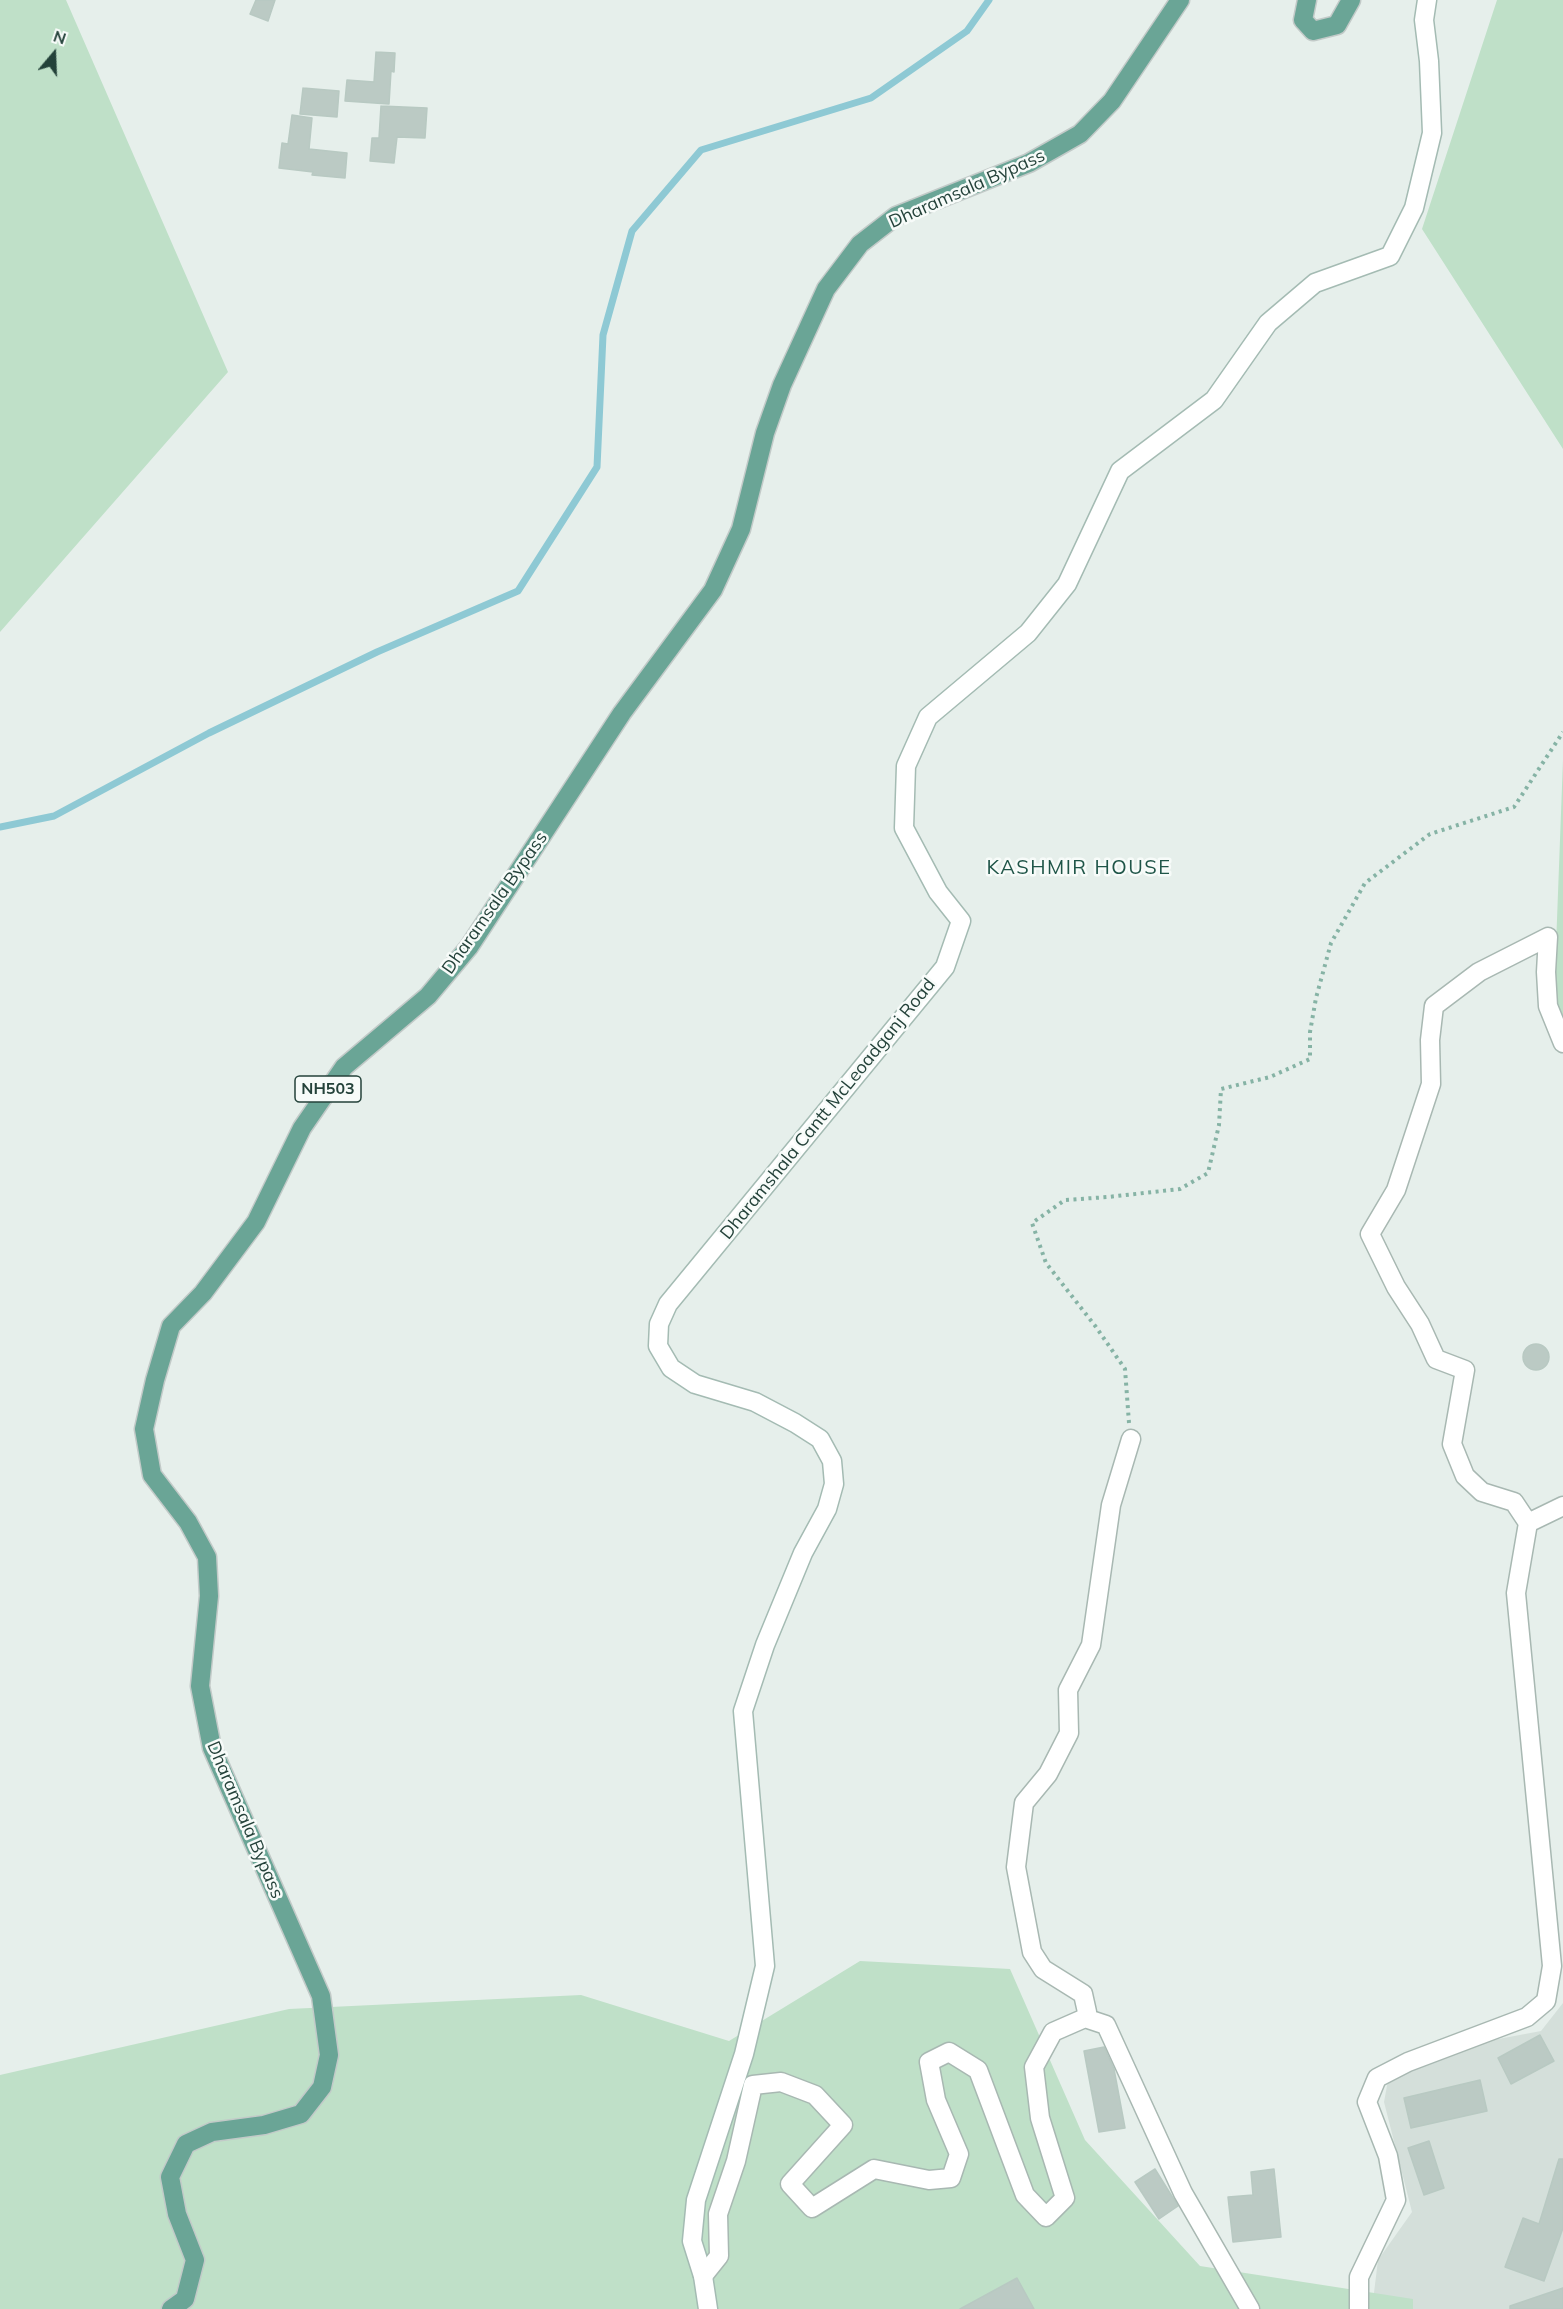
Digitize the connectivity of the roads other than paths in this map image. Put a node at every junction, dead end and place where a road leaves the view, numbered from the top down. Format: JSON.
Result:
{"nodes":[{"id":1,"x":1180,"y":0,"type":"edge"},
{"id":2,"x":1307,"y":0,"type":"edge"},
{"id":3,"x":1351,"y":0,"type":"edge"},
{"id":4,"x":1427,"y":0,"type":"edge"},
{"id":5,"x":1563,"y":1043,"type":"edge"},
{"id":6,"x":1131,"y":1439,"type":"road end"},
{"id":7,"x":1563,"y":1506,"type":"edge"},
{"id":8,"x":1528,"y":1522,"type":"junction"},
{"id":9,"x":1085,"y":2018,"type":"junction"},
{"id":10,"x":703,"y":2276,"type":"junction"},
{"id":11,"x":171,"y":2309,"type":"edge"},
{"id":12,"x":708,"y":2309,"type":"edge"},
{"id":13,"x":1250,"y":2309,"type":"edge"},
{"id":14,"x":1359,"y":2309,"type":"edge"}],
"edges":[{"from":1,"to":11,"type":"main road","name":"Dharamsala Bypass","number":"NH503"},
{"from":2,"to":3,"type":"main road"},
{"from":4,"to":10,"type":"street","name":"Dharamshala Cantt McLeoadganj Road"},
{"from":5,"to":8,"type":"street"},
{"from":6,"to":9,"type":"street"},
{"from":7,"to":8,"type":"street"},
{"from":8,"to":14,"type":"street"},
{"from":9,"to":10,"type":"street"},
{"from":9,"to":13,"type":"street"},
{"from":10,"to":12,"type":"street","name":"Dharamshala Cantt McLeoadganj Road"}]}
